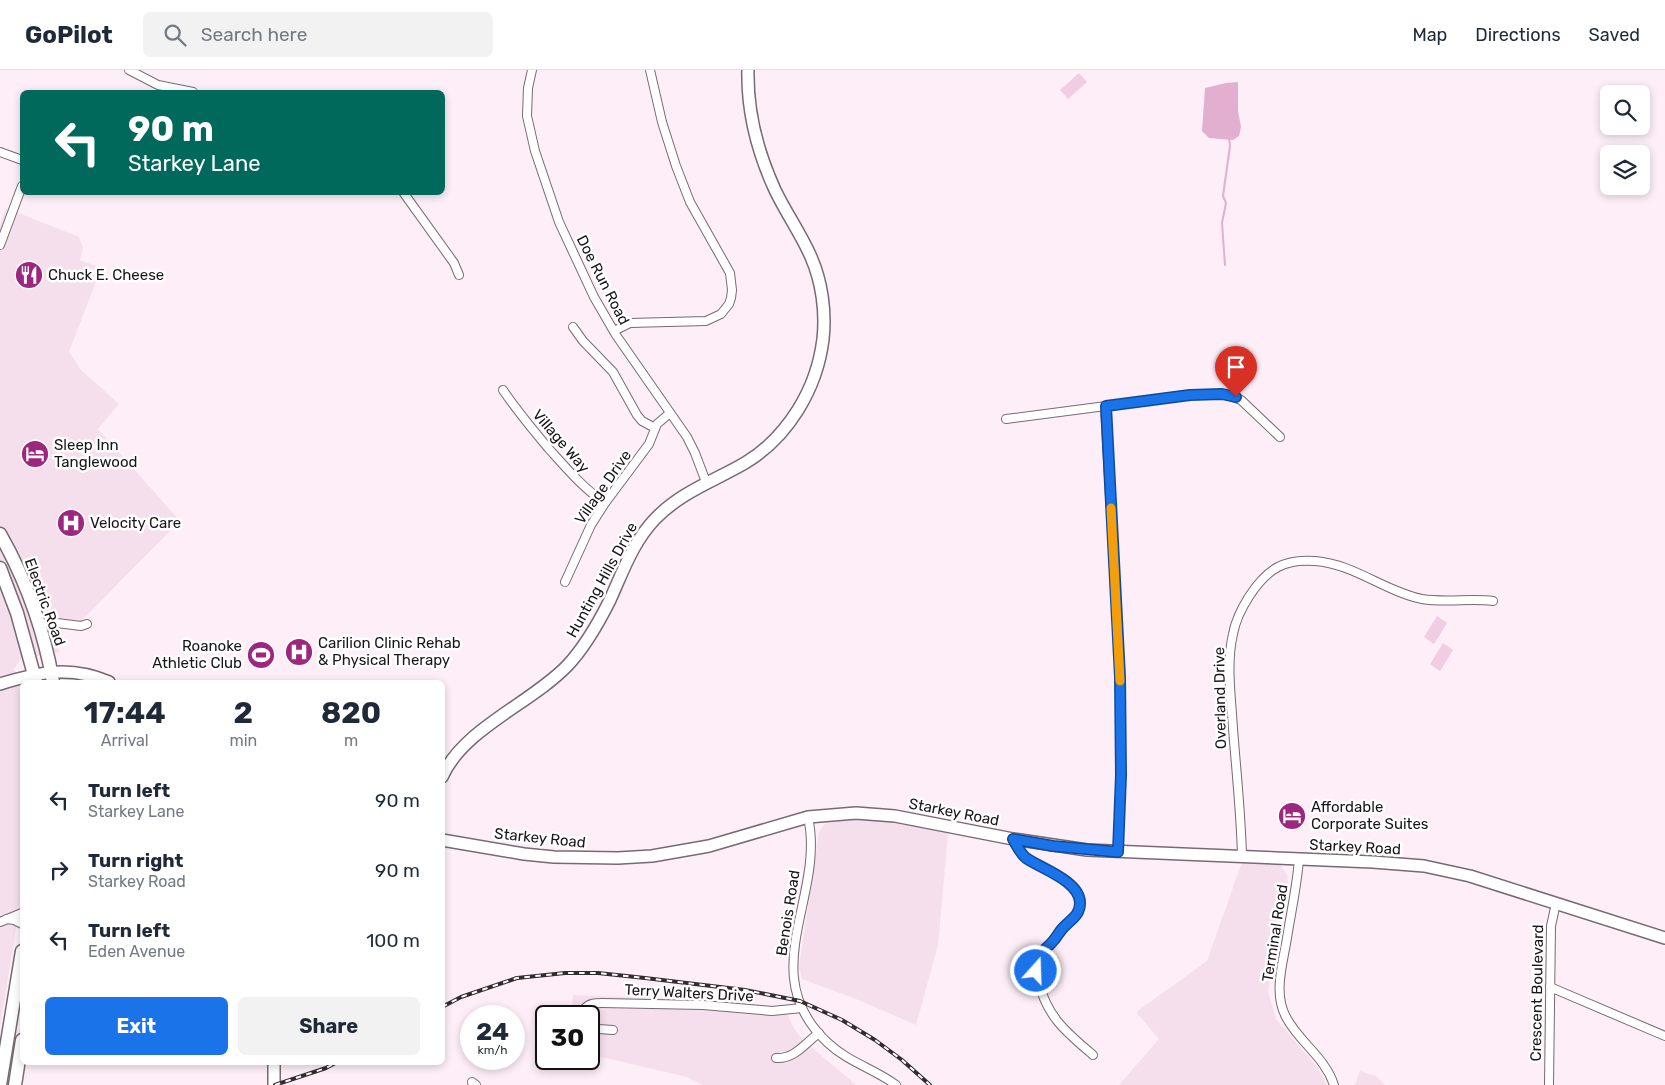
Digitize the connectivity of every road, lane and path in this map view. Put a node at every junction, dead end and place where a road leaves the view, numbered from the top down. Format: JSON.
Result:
{"nodes":[{"id":1,"x":129,"y":70,"type":"edge"},
{"id":2,"x":532,"y":70,"type":"edge"},
{"id":3,"x":650,"y":70,"type":"edge"},
{"id":4,"x":748,"y":70,"type":"edge"},
{"id":5,"x":184,"y":90,"type":"edge"},
{"id":6,"x":0,"y":152,"type":"edge"},
{"id":7,"x":20,"y":159,"type":"edge"},
{"id":8,"x":20,"y":191,"type":"edge"},
{"id":9,"x":405,"y":195,"type":"edge"},
{"id":10,"x":0,"y":245,"type":"edge"},
{"id":11,"x":458,"y":275,"type":"dead end"},
{"id":12,"x":573,"y":327,"type":"dead end"},
{"id":13,"x":614,"y":331,"type":"junction"},
{"id":14,"x":503,"y":390,"type":"dead end"},
{"id":15,"x":1106,"y":406,"type":"junction"},
{"id":16,"x":670,"y":413,"type":"junction"},
{"id":17,"x":1006,"y":419,"type":"dead end"},
{"id":18,"x":654,"y":428,"type":"junction"},
{"id":19,"x":1280,"y":437,"type":"dead end"},
{"id":20,"x":706,"y":482,"type":"junction"},
{"id":21,"x":605,"y":502,"type":"junction"},
{"id":22,"x":0,"y":534,"type":"edge"},
{"id":23,"x":0,"y":568,"type":"edge"},
{"id":24,"x":565,"y":582,"type":"dead end"},
{"id":25,"x":1493,"y":601,"type":"dead end"},
{"id":26,"x":39,"y":624,"type":"junction"},
{"id":27,"x":87,"y":624,"type":"dead end"},
{"id":28,"x":52,"y":677,"type":"edge"},
{"id":29,"x":35,"y":678,"type":"edge"},
{"id":30,"x":103,"y":680,"type":"edge"},
{"id":31,"x":20,"y":681,"type":"edge"},
{"id":32,"x":0,"y":684,"type":"edge"},
{"id":33,"x":445,"y":773,"type":"edge"},
{"id":34,"x":808,"y":818,"type":"junction"},
{"id":35,"x":1013,"y":839,"type":"junction"},
{"id":36,"x":445,"y":841,"type":"edge"},
{"id":37,"x":1118,"y":852,"type":"junction"},
{"id":38,"x":1242,"y":857,"type":"junction"},
{"id":39,"x":1299,"y":859,"type":"junction"},
{"id":40,"x":1556,"y":903,"type":"junction"},
{"id":41,"x":20,"y":914,"type":"edge"},
{"id":42,"x":4,"y":920,"type":"edge"},
{"id":43,"x":20,"y":923,"type":"edge"},
{"id":44,"x":1665,"y":938,"type":"edge"},
{"id":45,"x":20,"y":963,"type":"edge"},
{"id":46,"x":1550,"y":987,"type":"junction"},
{"id":47,"x":588,"y":1005,"type":"edge"},
{"id":48,"x":802,"y":1008,"type":"junction"},
{"id":49,"x":600,"y":1029,"type":"edge"},
{"id":50,"x":613,"y":1030,"type":"dead end"},
{"id":51,"x":819,"y":1033,"type":"junction"},
{"id":52,"x":1665,"y":1036,"type":"edge"},
{"id":53,"x":20,"y":1053,"type":"edge"},
{"id":54,"x":1093,"y":1055,"type":"dead end"},
{"id":55,"x":776,"y":1058,"type":"dead end"},
{"id":56,"x":274,"y":1065,"type":"edge"},
{"id":57,"x":0,"y":1085,"type":"edge"},
{"id":58,"x":15,"y":1085,"type":"edge"},
{"id":59,"x":274,"y":1085,"type":"edge"},
{"id":60,"x":896,"y":1085,"type":"edge"},
{"id":61,"x":1334,"y":1085,"type":"edge"},
{"id":62,"x":1549,"y":1085,"type":"edge"}],
"edges":[{"from":1,"to":5,"type":"street"},
{"from":2,"to":13,"type":"street","name":"Doe Run Road"},
{"from":3,"to":13,"type":"street"},
{"from":4,"to":20,"type":"main road","name":"Hunting Hills Drive"},
{"from":6,"to":7,"type":"street"},
{"from":8,"to":10,"type":"street"},
{"from":9,"to":11,"type":"street"},
{"from":12,"to":18,"type":"street"},
{"from":13,"to":16,"type":"street","name":"Doe Run Road"},
{"from":14,"to":21,"type":"street","name":"Village Way"},
{"from":15,"to":17,"type":"street"},
{"from":15,"to":19,"type":"street"},
{"from":15,"to":37,"type":"street"},
{"from":16,"to":18,"type":"street","name":"Village Drive"},
{"from":16,"to":20,"type":"street","name":"Doe Run Road"},
{"from":18,"to":21,"type":"street","name":"Village Drive"},
{"from":20,"to":33,"type":"main road","name":"Hunting Hills Drive"},
{"from":21,"to":24,"type":"street","name":"Village Drive"},
{"from":22,"to":26,"type":"main road","name":"Electric Road"},
{"from":23,"to":29,"type":"main road","name":"Electric Road"},
{"from":25,"to":38,"type":"street","name":"Overland Drive"},
{"from":26,"to":27,"type":"street"},
{"from":26,"to":28,"type":"main road","name":"Electric Road"},
{"from":28,"to":29,"type":"main road"},
{"from":28,"to":30,"type":"main road"},
{"from":31,"to":32,"type":"main road"},
{"from":34,"to":35,"type":"main road","name":"Starkey Road"},
{"from":34,"to":36,"type":"main road","name":"Starkey Road"},
{"from":34,"to":48,"type":"street","name":"Benois Road"},
{"from":35,"to":37,"type":"main road","name":"Starkey Road"},
{"from":35,"to":54,"type":"street"},
{"from":37,"to":38,"type":"main road","name":"Starkey Road"},
{"from":38,"to":39,"type":"main road","name":"Starkey Road"},
{"from":39,"to":40,"type":"main road","name":"Starkey Road"},
{"from":39,"to":61,"type":"street","name":"Terminal Road"},
{"from":40,"to":44,"type":"main road","name":"Starkey Road"},
{"from":40,"to":46,"type":"street","name":"Crescent Boulevard"},
{"from":41,"to":42,"type":"street"},
{"from":42,"to":43,"type":"street"},
{"from":45,"to":57,"type":"main road"},
{"from":46,"to":52,"type":"street"},
{"from":46,"to":62,"type":"street","name":"Crescent Boulevard"},
{"from":47,"to":48,"type":"street","name":"Terry Walters Drive"},
{"from":48,"to":51,"type":"street","name":"Benois Road"},
{"from":49,"to":50,"type":"street"},
{"from":51,"to":55,"type":"street"},
{"from":51,"to":60,"type":"street","name":"Benois Road"},
{"from":53,"to":58,"type":"main road"},
{"from":56,"to":59,"type":"main road"}]}
